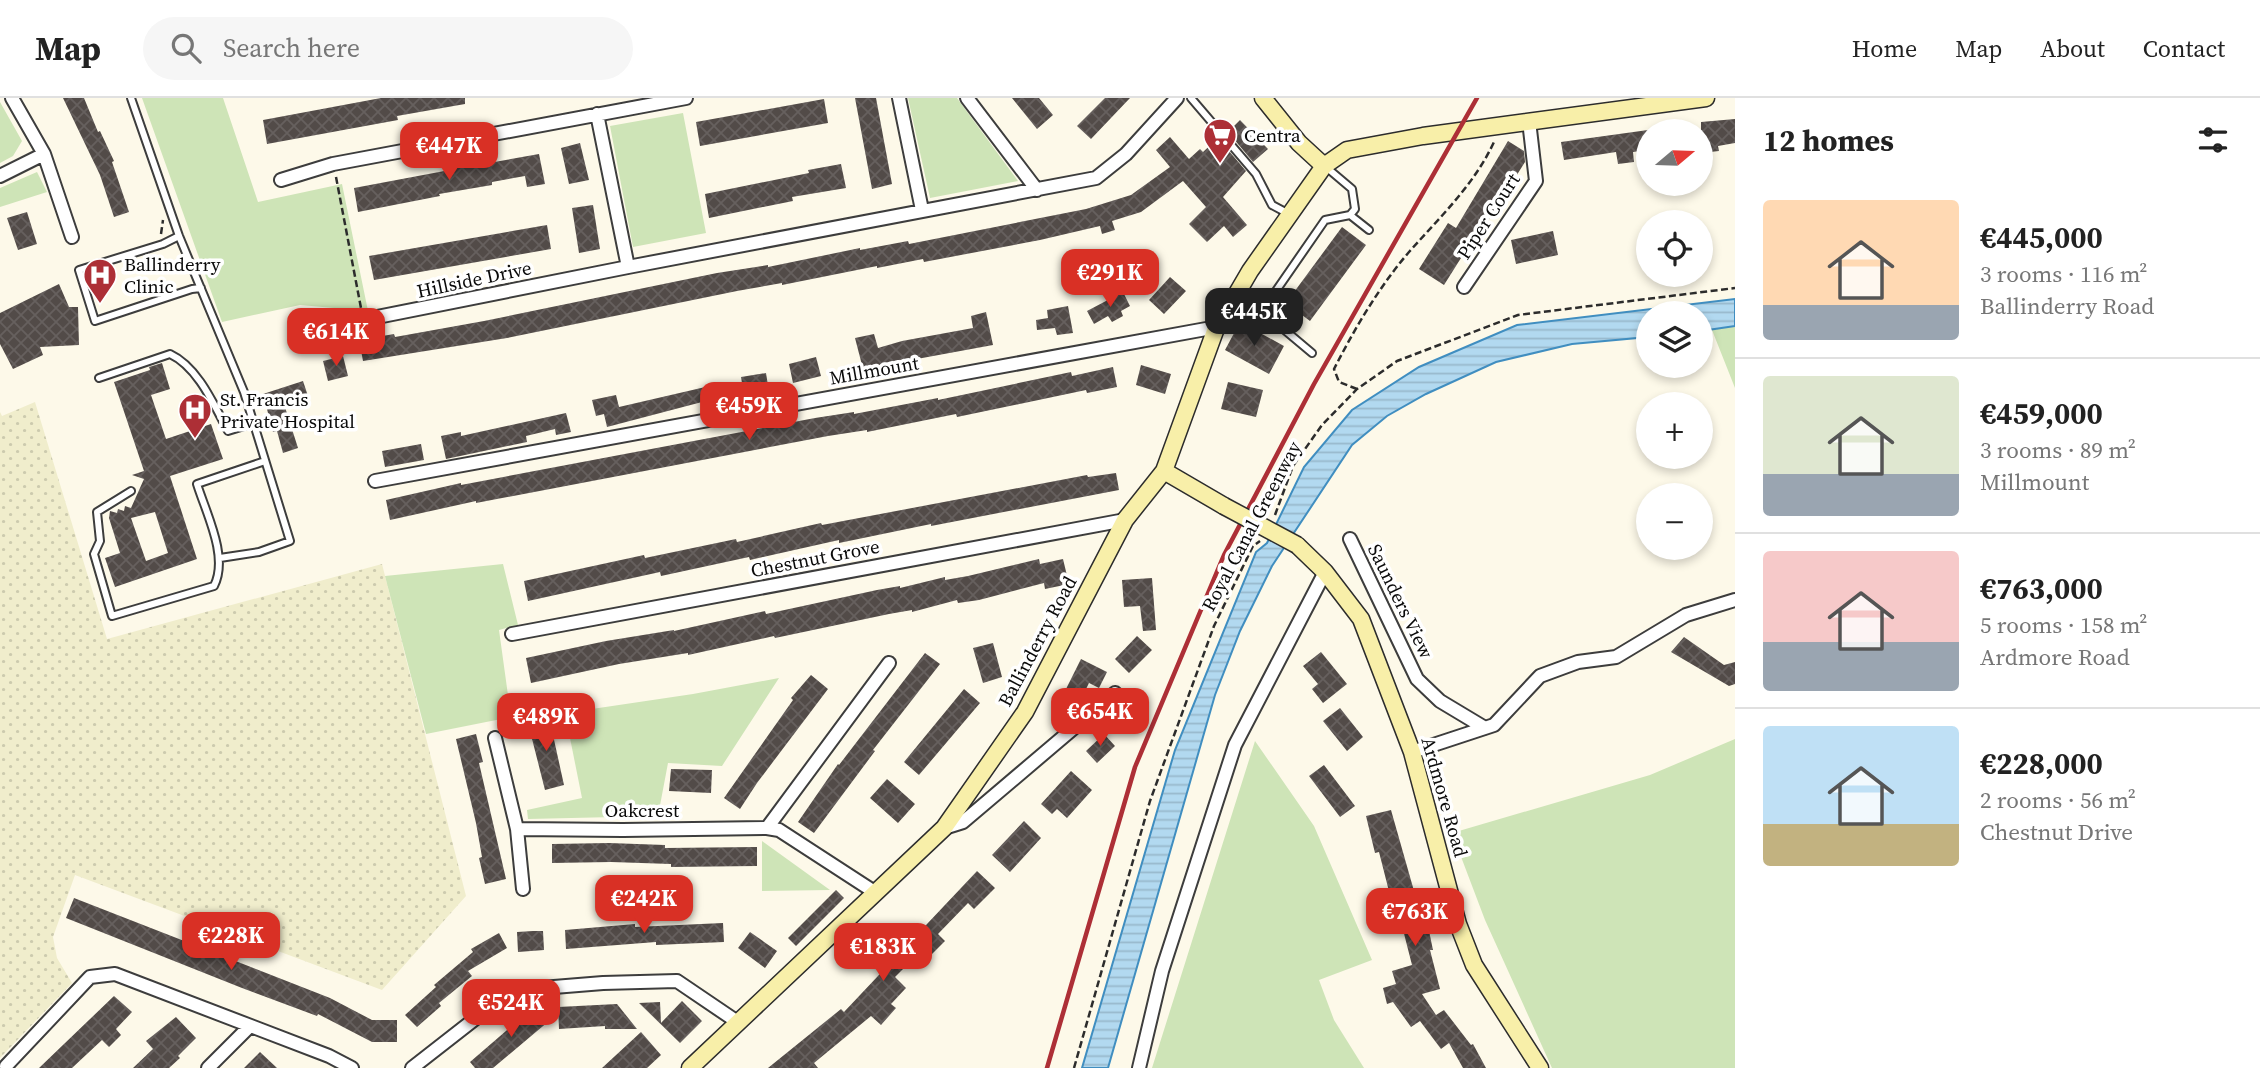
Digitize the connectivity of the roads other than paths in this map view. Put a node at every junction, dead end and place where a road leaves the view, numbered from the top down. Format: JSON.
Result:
{"nodes":[{"id":1,"x":12,"y":98,"type":"edge"},
{"id":2,"x":131,"y":98,"type":"edge"},
{"id":3,"x":686,"y":98,"type":"edge"},
{"id":4,"x":899,"y":98,"type":"edge"},
{"id":5,"x":967,"y":98,"type":"edge"},
{"id":6,"x":1177,"y":98,"type":"edge"},
{"id":7,"x":1191,"y":98,"type":"edge"},
{"id":8,"x":1263,"y":98,"type":"edge"},
{"id":9,"x":1706,"y":98,"type":"edge"},
{"id":10,"x":1667,"y":100,"type":"edge"},
{"id":11,"x":597,"y":114,"type":"junction"},
{"id":12,"x":1529,"y":121,"type":"junction"},
{"id":13,"x":44,"y":154,"type":"junction"},
{"id":14,"x":1324,"y":166,"type":"junction"},
{"id":15,"x":0,"y":176,"type":"edge"},
{"id":16,"x":281,"y":180,"type":"dead end"},
{"id":17,"x":1037,"y":190,"type":"junction"},
{"id":18,"x":922,"y":210,"type":"junction"},
{"id":19,"x":1291,"y":215,"type":"junction"},
{"id":20,"x":1350,"y":215,"type":"junction"},
{"id":21,"x":1369,"y":230,"type":"dead end"},
{"id":22,"x":179,"y":236,"type":"junction"},
{"id":23,"x":72,"y":237,"type":"dead end"},
{"id":24,"x":628,"y":267,"type":"junction"},
{"id":25,"x":1464,"y":287,"type":"dead end"},
{"id":26,"x":201,"y":288,"type":"junction"},
{"id":27,"x":327,"y":327,"type":"dead end"},
{"id":28,"x":1216,"y":331,"type":"junction"},
{"id":29,"x":1312,"y":353,"type":"dead end"},
{"id":30,"x":99,"y":378,"type":"dead end"},
{"id":31,"x":254,"y":423,"type":"junction"},
{"id":32,"x":265,"y":461,"type":"junction"},
{"id":33,"x":1164,"y":471,"type":"junction"},
{"id":34,"x":375,"y":481,"type":"dead end"},
{"id":35,"x":131,"y":491,"type":"dead end"},
{"id":36,"x":1125,"y":520,"type":"junction"},
{"id":37,"x":1350,"y":539,"type":"dead end"},
{"id":38,"x":220,"y":558,"type":"junction"},
{"id":39,"x":1325,"y":572,"type":"junction"},
{"id":40,"x":1735,"y":600,"type":"edge"},
{"id":41,"x":512,"y":634,"type":"dead end"},
{"id":42,"x":889,"y":663,"type":"dead end"},
{"id":43,"x":1115,"y":693,"type":"dead end"},
{"id":44,"x":1485,"y":728,"type":"junction"},
{"id":45,"x":495,"y":738,"type":"dead end"},
{"id":46,"x":1412,"y":752,"type":"junction"},
{"id":47,"x":767,"y":828,"type":"junction"},
{"id":48,"x":944,"y":828,"type":"junction"},
{"id":49,"x":516,"y":829,"type":"junction"},
{"id":50,"x":523,"y":889,"type":"dead end"},
{"id":51,"x":876,"y":893,"type":"junction"},
{"id":52,"x":739,"y":1023,"type":"junction"},
{"id":53,"x":250,"y":1026,"type":"junction"},
{"id":54,"x":6,"y":1066,"type":"edge"},
{"id":55,"x":208,"y":1068,"type":"edge"},
{"id":56,"x":352,"y":1068,"type":"edge"},
{"id":57,"x":412,"y":1068,"type":"edge"},
{"id":58,"x":690,"y":1068,"type":"edge"},
{"id":59,"x":1139,"y":1068,"type":"edge"},
{"id":60,"x":1540,"y":1068,"type":"edge"}],
"edges":[{"from":1,"to":13,"type":"street"},
{"from":2,"to":22,"type":"lane"},
{"from":3,"to":11,"type":"street"},
{"from":4,"to":18,"type":"street"},
{"from":5,"to":17,"type":"street"},
{"from":6,"to":17,"type":"street","name":"Hillside Drive"},
{"from":7,"to":19,"type":"lane"},
{"from":8,"to":14,"type":"street"},
{"from":9,"to":10,"type":"street"},
{"from":10,"to":12,"type":"street"},
{"from":11,"to":16,"type":"street"},
{"from":11,"to":24,"type":"street"},
{"from":12,"to":14,"type":"street"},
{"from":12,"to":25,"type":"street","name":"Piper Court"},
{"from":13,"to":15,"type":"street"},
{"from":13,"to":23,"type":"street"},
{"from":14,"to":19,"type":"street","name":"Ballinderry Road"},
{"from":14,"to":20,"type":"lane"},
{"from":17,"to":18,"type":"street","name":"Hillside Drive"},
{"from":18,"to":24,"type":"street","name":"Hillside Drive"},
{"from":19,"to":28,"type":"street","name":"Ballinderry Road"},
{"from":20,"to":21,"type":"lane"},
{"from":20,"to":29,"type":"lane"},
{"from":22,"to":26,"type":"lane"},
{"from":22,"to":26,"type":"lane"},
{"from":24,"to":27,"type":"street","name":"Hillside Drive"},
{"from":26,"to":31,"type":"lane"},
{"from":28,"to":33,"type":"street","name":"Ballinderry Road"},
{"from":28,"to":34,"type":"street","name":"Millmount"},
{"from":30,"to":31,"type":"lane"},
{"from":31,"to":32,"type":"lane"},
{"from":32,"to":38,"type":"lane"},
{"from":32,"to":38,"type":"lane"},
{"from":33,"to":36,"type":"street","name":"Ballinderry Road"},
{"from":33,"to":39,"type":"street","name":"Ardmore Road","bridge":true},
{"from":35,"to":38,"type":"lane"},
{"from":36,"to":41,"type":"street","name":"Chestnut Grove"},
{"from":36,"to":48,"type":"street","name":"Ballinderry Road"},
{"from":37,"to":44,"type":"street","name":"Saunders View"},
{"from":39,"to":46,"type":"street","name":"Ardmore Road"},
{"from":39,"to":59,"type":"street"},
{"from":40,"to":44,"type":"street"},
{"from":42,"to":47,"type":"street"},
{"from":43,"to":48,"type":"street"},
{"from":44,"to":46,"type":"street"},
{"from":45,"to":49,"type":"street"},
{"from":46,"to":60,"type":"street","name":"Ardmore Road"},
{"from":47,"to":49,"type":"street","name":"Oakcrest"},
{"from":47,"to":51,"type":"street","name":"Oakcrest"},
{"from":48,"to":51,"type":"street","name":"Ballinderry Road"},
{"from":49,"to":50,"type":"street"},
{"from":51,"to":52,"type":"street","name":"Ballinderry Road"},
{"from":52,"to":57,"type":"street"},
{"from":52,"to":58,"type":"street","name":"Ballinderry Road"},
{"from":53,"to":54,"type":"street"},
{"from":53,"to":55,"type":"street"},
{"from":53,"to":56,"type":"street"}]}
